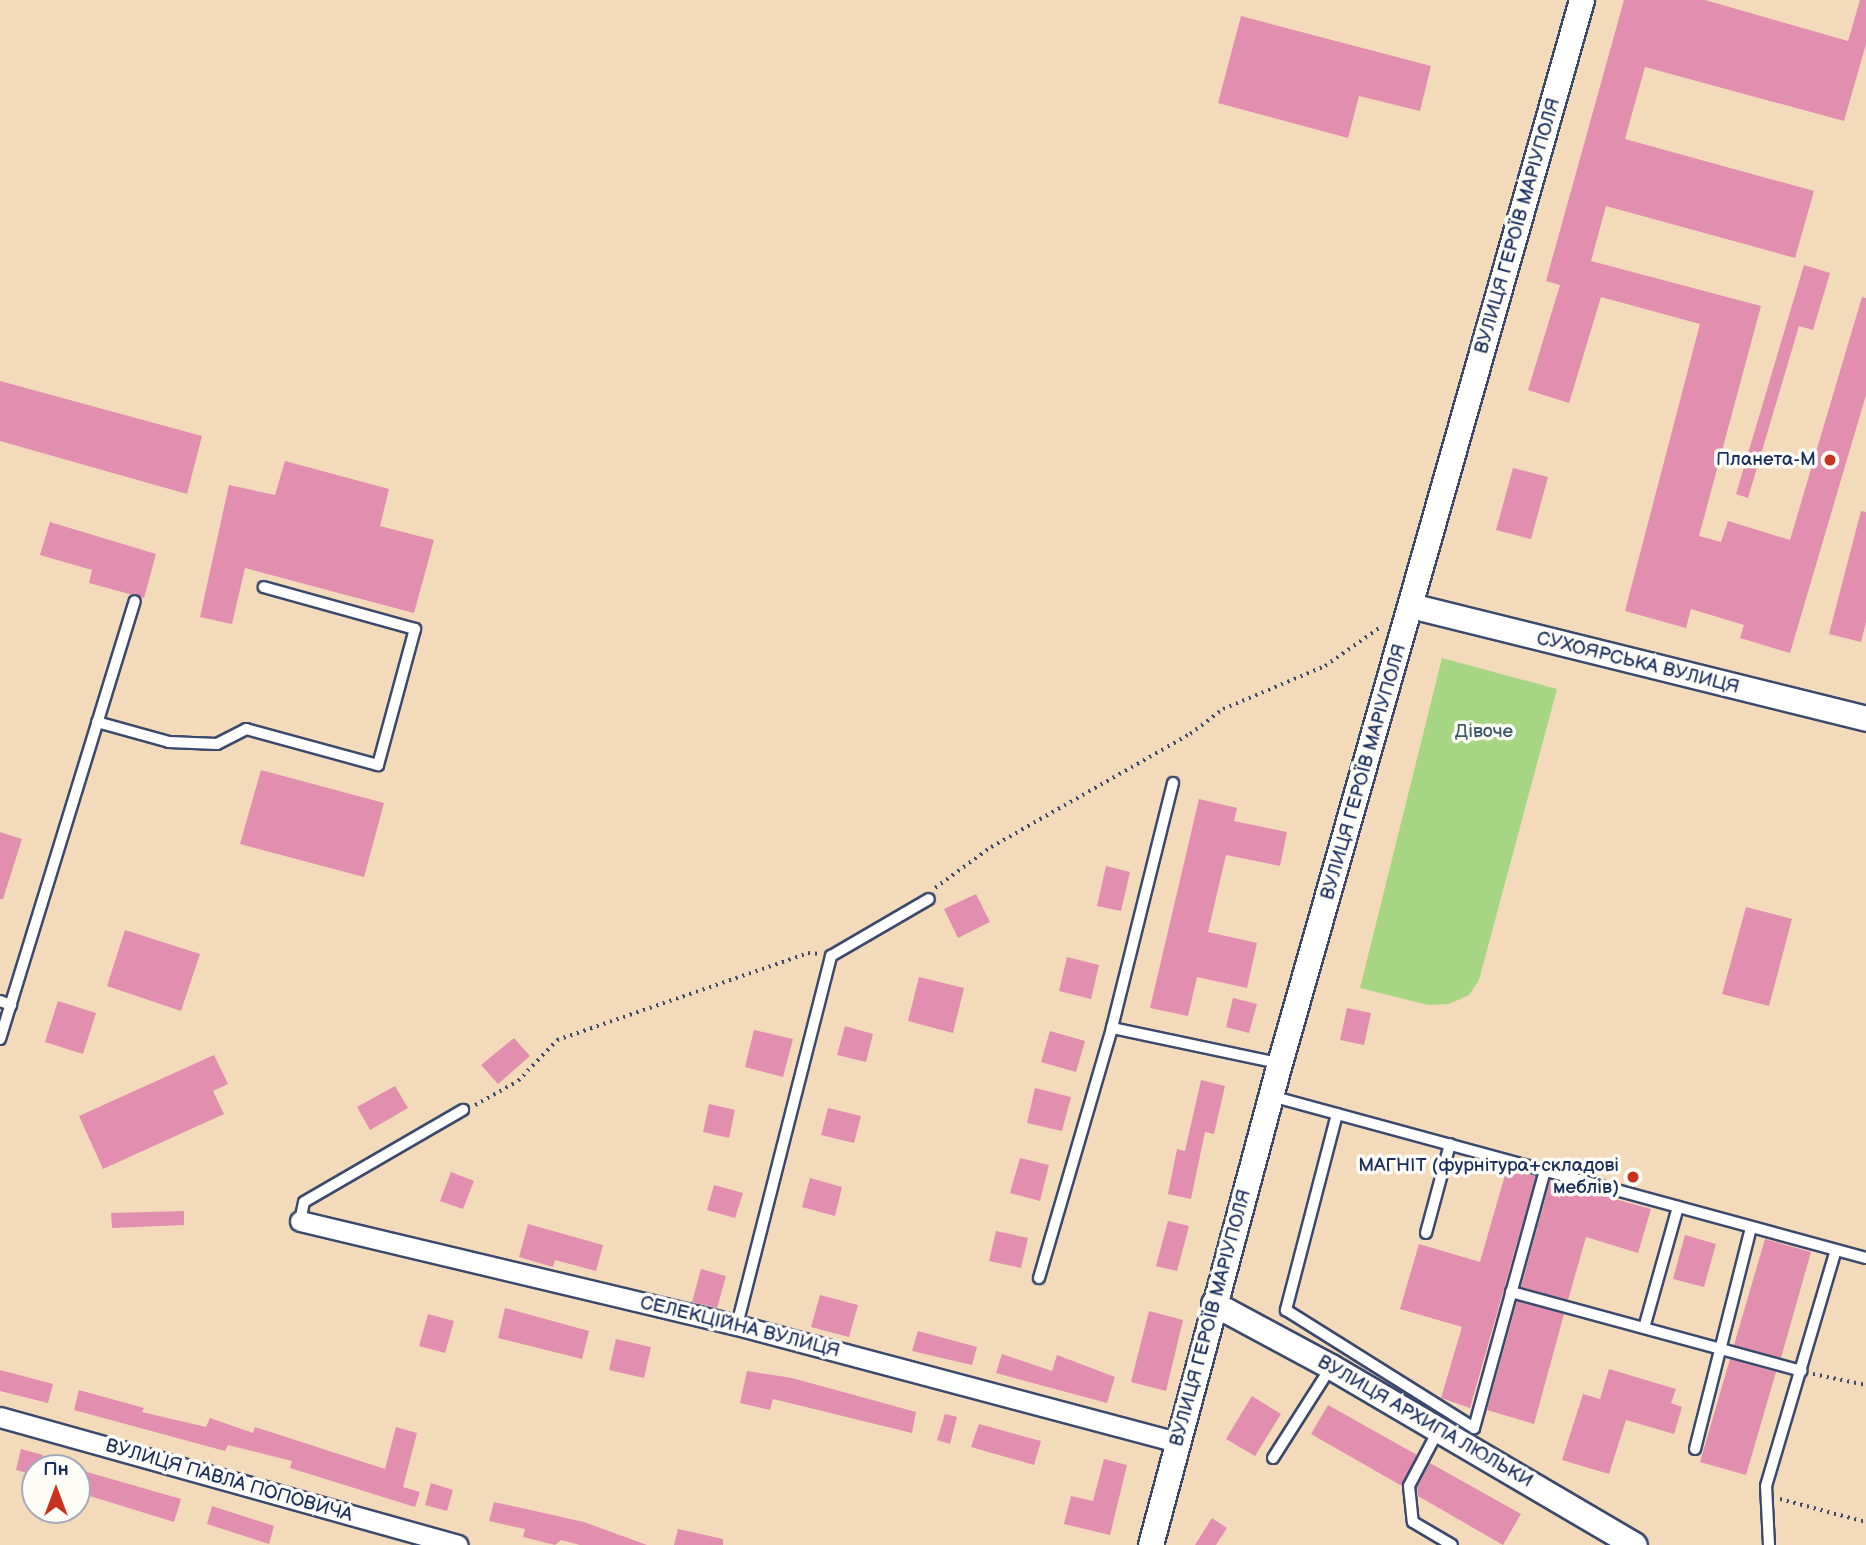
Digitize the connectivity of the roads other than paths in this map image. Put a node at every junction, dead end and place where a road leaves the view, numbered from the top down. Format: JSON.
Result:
{"nodes":[{"id":1,"x":1582,"y":0,"type":"edge"},
{"id":2,"x":264,"y":587,"type":"dead end"},
{"id":3,"x":135,"y":601,"type":"dead end"},
{"id":4,"x":1411,"y":606,"type":"junction"},
{"id":5,"x":1866,"y":719,"type":"edge"},
{"id":6,"x":97,"y":722,"type":"junction"},
{"id":7,"x":1173,"y":783,"type":"dead end"},
{"id":8,"x":929,"y":899,"type":"road end"},
{"id":9,"x":5,"y":1003,"type":"edge"},
{"id":10,"x":1112,"y":1028,"type":"junction"},
{"id":11,"x":0,"y":1039,"type":"edge"},
{"id":12,"x":1280,"y":1063,"type":"junction"},
{"id":13,"x":1271,"y":1096,"type":"junction"},
{"id":14,"x":463,"y":1110,"type":"road end"},
{"id":15,"x":1337,"y":1114,"type":"junction"},
{"id":16,"x":1450,"y":1144,"type":"junction"},
{"id":17,"x":1545,"y":1170,"type":"junction"},
{"id":18,"x":1678,"y":1207,"type":"junction"},
{"id":19,"x":300,"y":1221,"type":"joint"},
{"id":20,"x":1751,"y":1227,"type":"junction"},
{"id":21,"x":1426,"y":1233,"type":"dead end"},
{"id":22,"x":1836,"y":1250,"type":"junction"},
{"id":23,"x":1866,"y":1258,"type":"edge"},
{"id":24,"x":1039,"y":1278,"type":"dead end"},
{"id":25,"x":1511,"y":1292,"type":"junction"},
{"id":26,"x":1214,"y":1304,"type":"junction"},
{"id":27,"x":737,"y":1325,"type":"junction"},
{"id":28,"x":1644,"y":1328,"type":"junction"},
{"id":29,"x":1721,"y":1349,"type":"junction"},
{"id":30,"x":1331,"y":1367,"type":"junction"},
{"id":31,"x":1801,"y":1371,"type":"junction"},
{"id":32,"x":0,"y":1417,"type":"edge"},
{"id":33,"x":1439,"y":1429,"type":"junction"},
{"id":34,"x":1177,"y":1442,"type":"junction"},
{"id":35,"x":1695,"y":1449,"type":"dead end"},
{"id":36,"x":1273,"y":1458,"type":"dead end"},
{"id":37,"x":457,"y":1545,"type":"edge"},
{"id":38,"x":1151,"y":1545,"type":"edge"},
{"id":39,"x":1452,"y":1545,"type":"edge"},
{"id":40,"x":1634,"y":1545,"type":"edge"},
{"id":41,"x":1769,"y":1545,"type":"edge"}],
"edges":[{"from":1,"to":4,"type":"street","name":"ВУЛИЦЯ ГЕРОЇВ МАРІУПОЛЯ"},
{"from":2,"to":6,"type":"lane"},
{"from":3,"to":6,"type":"lane"},
{"from":4,"to":5,"type":"street","name":"СУХОЯРСЬКА ВУЛИЦЯ"},
{"from":4,"to":12,"type":"street","name":"ВУЛИЦЯ ГЕРОЇВ МАРІУПОЛЯ"},
{"from":6,"to":9,"type":"lane"},
{"from":7,"to":10,"type":"lane"},
{"from":8,"to":27,"type":"lane"},
{"from":9,"to":11,"type":"lane"},
{"from":10,"to":12,"type":"lane"},
{"from":10,"to":24,"type":"lane"},
{"from":12,"to":13,"type":"street","name":"ВУЛИЦЯ ГЕРОЇВ МАРІУПОЛЯ"},
{"from":13,"to":15,"type":"lane"},
{"from":13,"to":26,"type":"street","name":"ВУЛИЦЯ ГЕРОЇВ МАРІУПОЛЯ"},
{"from":14,"to":19,"type":"lane"},
{"from":15,"to":16,"type":"lane"},
{"from":15,"to":25,"type":"lane"},
{"from":16,"to":17,"type":"lane"},
{"from":16,"to":21,"type":"lane"},
{"from":17,"to":18,"type":"lane"},
{"from":17,"to":25,"type":"lane"},
{"from":18,"to":20,"type":"lane"},
{"from":18,"to":28,"type":"lane"},
{"from":19,"to":27,"type":"street","name":"СЕЛЕКЦІЙНА ВУЛИЦЯ"},
{"from":20,"to":22,"type":"lane"},
{"from":20,"to":29,"type":"lane"},
{"from":22,"to":23,"type":"lane"},
{"from":22,"to":31,"type":"lane"},
{"from":25,"to":28,"type":"lane"},
{"from":26,"to":30,"type":"street","name":"ВУЛИЦЯ АРХИПА ЛЮЛЬКИ"},
{"from":26,"to":34,"type":"street","name":"ВУЛИЦЯ ГЕРОЇВ МАРІУПОЛЯ"},
{"from":27,"to":34,"type":"street","name":"СЕЛЕКЦІЙНА ВУЛИЦЯ"},
{"from":28,"to":29,"type":"lane"},
{"from":29,"to":31,"type":"lane"},
{"from":29,"to":35,"type":"lane"},
{"from":30,"to":33,"type":"street","name":"ВУЛИЦЯ АРХИПА ЛЮЛЬКИ"},
{"from":30,"to":36,"type":"lane"},
{"from":31,"to":41,"type":"lane"},
{"from":32,"to":37,"type":"street","name":"ВУЛИЦЯ ПАВЛА ПОПОВИЧА"},
{"from":33,"to":39,"type":"lane"},
{"from":33,"to":40,"type":"street","name":"ВУЛИЦЯ АРХИПА ЛЮЛЬКИ"},
{"from":34,"to":38,"type":"street","name":"ВУЛИЦЯ ГЕРОЇВ МАРІУПОЛЯ"}]}
